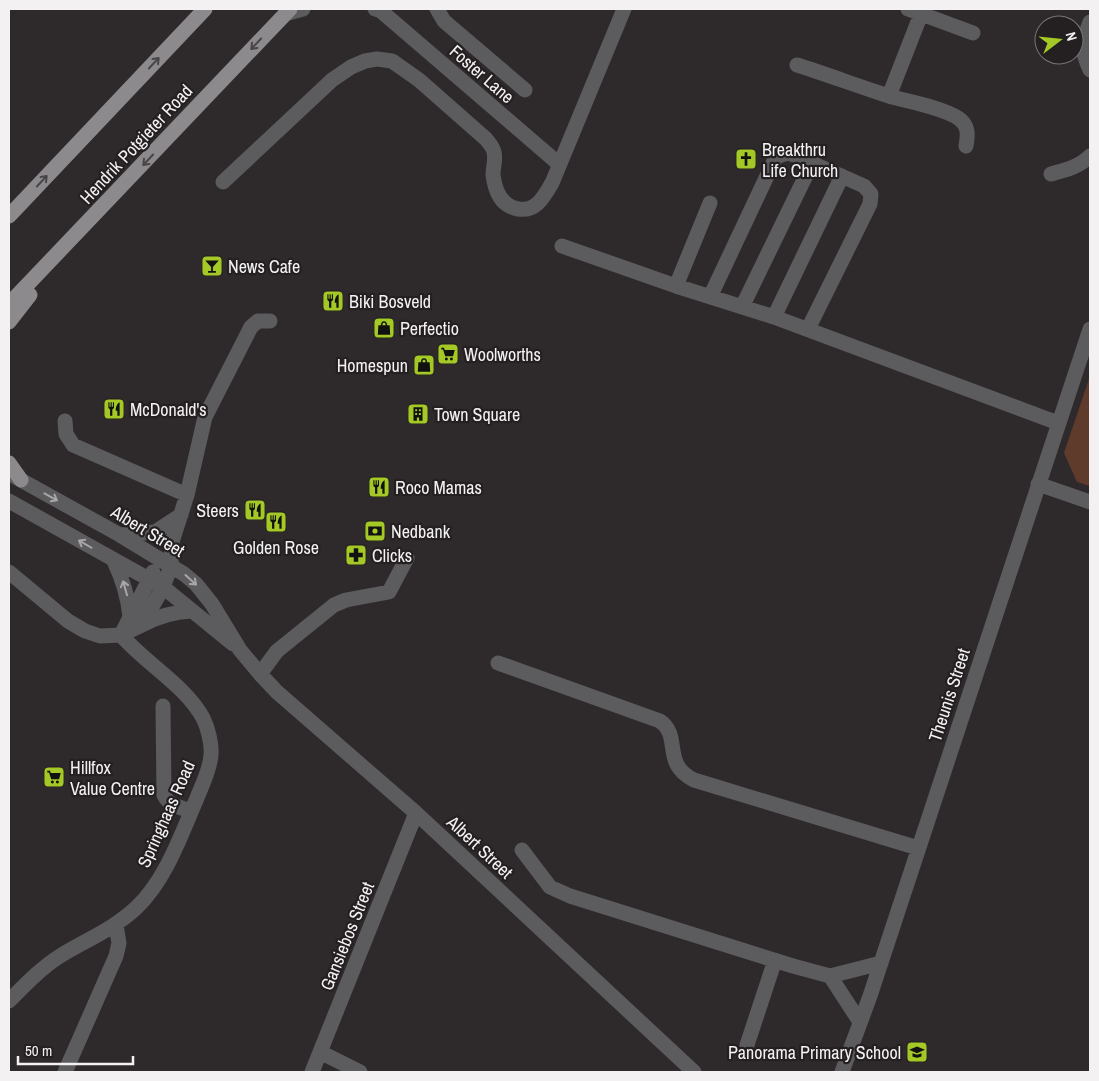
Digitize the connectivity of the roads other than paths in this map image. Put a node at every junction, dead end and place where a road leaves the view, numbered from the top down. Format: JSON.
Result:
{"nodes":[{"id":1,"x":205,"y":9,"type":"edge"},
{"id":2,"x":303,"y":9,"type":"edge"},
{"id":3,"x":437,"y":9,"type":"edge"},
{"id":4,"x":624,"y":9,"type":"edge"},
{"id":5,"x":379,"y":10,"type":"edge"},
{"id":6,"x":917,"y":10,"type":"edge"},
{"id":7,"x":287,"y":11,"type":"edge"},
{"id":8,"x":1090,"y":22,"type":"edge"},
{"id":9,"x":973,"y":33,"type":"dead end"},
{"id":10,"x":797,"y":65,"type":"dead end"},
{"id":11,"x":1090,"y":70,"type":"edge"},
{"id":12,"x":525,"y":90,"type":"dead end"},
{"id":13,"x":889,"y":96,"type":"junction"},
{"id":14,"x":966,"y":146,"type":"dead end"},
{"id":15,"x":1090,"y":156,"type":"edge"},
{"id":16,"x":812,"y":163,"type":"junction"},
{"id":17,"x":559,"y":164,"type":"junction"},
{"id":18,"x":1051,"y":174,"type":"dead end"},
{"id":19,"x":842,"y":176,"type":"junction"},
{"id":20,"x":223,"y":182,"type":"dead end"},
{"id":21,"x":710,"y":203,"type":"dead end"},
{"id":22,"x":9,"y":216,"type":"edge"},
{"id":23,"x":77,"y":234,"type":"junction"},
{"id":24,"x":562,"y":246,"type":"dead end"},
{"id":25,"x":676,"y":286,"type":"junction"},
{"id":26,"x":710,"y":297,"type":"junction"},
{"id":27,"x":9,"y":304,"type":"edge"},
{"id":28,"x":742,"y":307,"type":"junction"},
{"id":29,"x":774,"y":317,"type":"junction"},
{"id":30,"x":270,"y":321,"type":"dead end"},
{"id":31,"x":9,"y":322,"type":"edge"},
{"id":32,"x":1090,"y":328,"type":"edge"},
{"id":33,"x":808,"y":329,"type":"junction"},
{"id":34,"x":65,"y":421,"type":"dead end"},
{"id":35,"x":1058,"y":423,"type":"junction"},
{"id":36,"x":9,"y":463,"type":"edge"},
{"id":37,"x":15,"y":477,"type":"edge"},
{"id":38,"x":1038,"y":484,"type":"junction"},
{"id":39,"x":186,"y":495,"type":"junction"},
{"id":40,"x":9,"y":501,"type":"edge"},
{"id":41,"x":1090,"y":502,"type":"edge"},
{"id":42,"x":181,"y":514,"type":"junction"},
{"id":43,"x":120,"y":535,"type":"junction"},
{"id":44,"x":408,"y":558,"type":"dead end"},
{"id":45,"x":114,"y":561,"type":"junction"},
{"id":46,"x":165,"y":563,"type":"junction"},
{"id":47,"x":9,"y":572,"type":"edge"},
{"id":48,"x":149,"y":580,"type":"junction"},
{"id":49,"x":163,"y":587,"type":"junction"},
{"id":50,"x":192,"y":611,"type":"junction"},
{"id":51,"x":136,"y":621,"type":"junction"},
{"id":52,"x":121,"y":635,"type":"junction"},
{"id":53,"x":240,"y":650,"type":"junction"},
{"id":54,"x":498,"y":663,"type":"dead end"},
{"id":55,"x":260,"y":674,"type":"junction"},
{"id":56,"x":163,"y":706,"type":"dead end"},
{"id":57,"x":191,"y":811,"type":"junction"},
{"id":58,"x":416,"y":813,"type":"junction"},
{"id":59,"x":918,"y":848,"type":"junction"},
{"id":60,"x":522,"y":850,"type":"dead end"},
{"id":61,"x":116,"y":925,"type":"junction"},
{"id":62,"x":775,"y":960,"type":"junction"},
{"id":63,"x":880,"y":963,"type":"junction"},
{"id":64,"x":830,"y":976,"type":"junction"},
{"id":65,"x":9,"y":1001,"type":"edge"},
{"id":66,"x":860,"y":1022,"type":"junction"},
{"id":67,"x":747,"y":1045,"type":"dead end"},
{"id":68,"x":320,"y":1052,"type":"junction"},
{"id":69,"x":64,"y":1072,"type":"edge"},
{"id":70,"x":312,"y":1072,"type":"edge"},
{"id":71,"x":360,"y":1072,"type":"edge"},
{"id":72,"x":694,"y":1072,"type":"edge"},
{"id":73,"x":842,"y":1072,"type":"edge"}],
"edges":[{"from":22,"to":1,"type":"main road","one_way":true},
{"from":2,"to":7,"type":"street"},
{"from":3,"to":12,"type":"street"},
{"from":4,"to":17,"type":"street"},
{"from":5,"to":17,"type":"street","name":"Foster Lane"},
{"from":6,"to":9,"type":"street"},
{"from":6,"to":13,"type":"street"},
{"from":7,"to":23,"type":"main road","name":"Hendrik Potgieter Road","one_way":true},
{"from":8,"to":11,"type":"street"},
{"from":10,"to":13,"type":"street"},
{"from":13,"to":14,"type":"street"},
{"from":15,"to":18,"type":"street"},
{"from":16,"to":19,"type":"street"},
{"from":16,"to":26,"type":"street"},
{"from":16,"to":28,"type":"street"},
{"from":17,"to":20,"type":"street"},
{"from":19,"to":29,"type":"street"},
{"from":19,"to":33,"type":"street"},
{"from":21,"to":25,"type":"street"},
{"from":23,"to":27,"type":"main road","name":"Hendrik Potgieter Road"},
{"from":23,"to":31,"type":"main road"},
{"from":24,"to":25,"type":"street"},
{"from":25,"to":26,"type":"street"},
{"from":26,"to":28,"type":"street"},
{"from":28,"to":29,"type":"street"},
{"from":29,"to":33,"type":"street"},
{"from":30,"to":39,"type":"street"},
{"from":32,"to":35,"type":"street","name":"Theunis Street"},
{"from":33,"to":35,"type":"street"},
{"from":34,"to":39,"type":"street"},
{"from":35,"to":38,"type":"street","name":"Theunis Street"},
{"from":36,"to":37,"type":"main road"},
{"from":37,"to":43,"type":"street","name":"Albert Street","one_way":true},
{"from":38,"to":41,"type":"street"},
{"from":38,"to":59,"type":"street","name":"Theunis Street"},
{"from":39,"to":42,"type":"street"},
{"from":45,"to":40,"type":"street","name":"Albert Street","one_way":true},
{"from":42,"to":43,"type":"street"},
{"from":42,"to":46,"type":"street"},
{"from":43,"to":46,"type":"street","name":"Albert Street"},
{"from":44,"to":55,"type":"street"},
{"from":45,"to":48,"type":"street","name":"Albert Street"},
{"from":51,"to":45,"type":"street","one_way":true},
{"from":46,"to":48,"type":"street"},
{"from":46,"to":49,"type":"street"},
{"from":46,"to":53,"type":"street","name":"Albert Street","one_way":true},
{"from":47,"to":52,"type":"street"},
{"from":48,"to":49,"type":"street","name":"Albert Street"},
{"from":48,"to":51,"type":"street"},
{"from":49,"to":50,"type":"street","name":"Albert Street"},
{"from":49,"to":51,"type":"street"},
{"from":50,"to":51,"type":"street"},
{"from":50,"to":53,"type":"street","name":"Albert Street"},
{"from":51,"to":52,"type":"street"},
{"from":52,"to":57,"type":"street","name":"Springhaas Road"},
{"from":53,"to":55,"type":"street","name":"Albert Street"},
{"from":54,"to":59,"type":"street"},
{"from":55,"to":58,"type":"street","name":"Albert Street"},
{"from":56,"to":57,"type":"street"},
{"from":57,"to":61,"type":"street","name":"Springhaas Road"},
{"from":58,"to":68,"type":"street","name":"Gansiebos Street"},
{"from":58,"to":72,"type":"street","name":"Albert Street"},
{"from":59,"to":63,"type":"street","name":"Theunis Street"},
{"from":60,"to":62,"type":"street"},
{"from":61,"to":65,"type":"street","name":"Springhaas Road"},
{"from":61,"to":69,"type":"street"},
{"from":62,"to":64,"type":"street"},
{"from":62,"to":67,"type":"street"},
{"from":63,"to":64,"type":"street"},
{"from":63,"to":66,"type":"street","name":"Theunis Street"},
{"from":64,"to":66,"type":"street"},
{"from":66,"to":73,"type":"street","name":"Theunis Street"},
{"from":68,"to":70,"type":"street","name":"Gansiebos Street"},
{"from":68,"to":71,"type":"street"}]}
